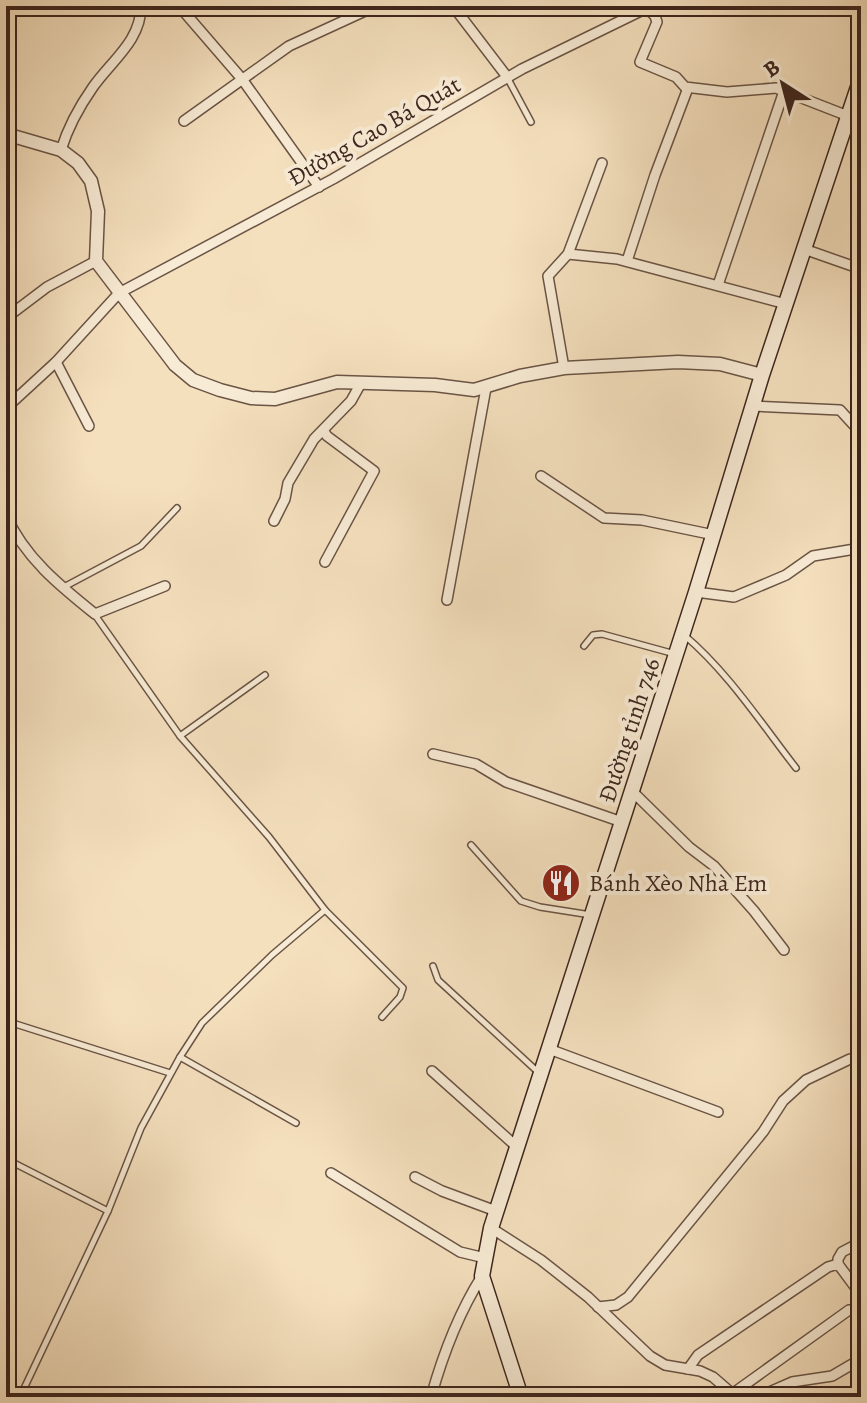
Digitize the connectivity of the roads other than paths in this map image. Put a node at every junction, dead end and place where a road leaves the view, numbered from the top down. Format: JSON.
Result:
{"nodes":[{"id":1,"x":141,"y":6,"type":"edge"},
{"id":2,"x":179,"y":6,"type":"edge"},
{"id":3,"x":376,"y":6,"type":"edge"},
{"id":4,"x":453,"y":6,"type":"edge"},
{"id":5,"x":649,"y":7,"type":"edge"},
{"id":6,"x":508,"y":78,"type":"junction"},
{"id":7,"x":861,"y":78,"type":"edge"},
{"id":8,"x":242,"y":79,"type":"junction"},
{"id":9,"x":688,"y":88,"type":"junction"},
{"id":10,"x":784,"y":91,"type":"junction"},
{"id":11,"x":848,"y":116,"type":"junction"},
{"id":12,"x":184,"y":121,"type":"dead end"},
{"id":13,"x":531,"y":122,"type":"dead end"},
{"id":14,"x":6,"y":134,"type":"edge"},
{"id":15,"x":61,"y":150,"type":"junction"},
{"id":16,"x":602,"y":163,"type":"dead end"},
{"id":17,"x":319,"y":187,"type":"junction"},
{"id":18,"x":804,"y":249,"type":"junction"},
{"id":19,"x":568,"y":254,"type":"junction"},
{"id":20,"x":96,"y":261,"type":"junction"},
{"id":21,"x":627,"y":261,"type":"junction"},
{"id":22,"x":861,"y":269,"type":"edge"},
{"id":23,"x":718,"y":285,"type":"junction"},
{"id":24,"x":119,"y":293,"type":"junction"},
{"id":25,"x":786,"y":304,"type":"junction"},
{"id":26,"x":6,"y":318,"type":"edge"},
{"id":27,"x":56,"y":362,"type":"junction"},
{"id":28,"x":564,"y":368,"type":"junction"},
{"id":29,"x":762,"y":375,"type":"junction"},
{"id":30,"x":361,"y":383,"type":"junction"},
{"id":31,"x":486,"y":388,"type":"junction"},
{"id":32,"x":753,"y":406,"type":"junction"},
{"id":33,"x":6,"y":408,"type":"edge"},
{"id":34,"x":89,"y":426,"type":"dead end"},
{"id":35,"x":323,"y":430,"type":"junction"},
{"id":36,"x":861,"y":433,"type":"edge"},
{"id":37,"x":541,"y":476,"type":"dead end"},
{"id":38,"x":177,"y":508,"type":"dead end"},
{"id":39,"x":6,"y":515,"type":"edge"},
{"id":40,"x":274,"y":521,"type":"dead end"},
{"id":41,"x":9,"y":530,"type":"edge"},
{"id":42,"x":714,"y":535,"type":"junction"},
{"id":43,"x":861,"y":548,"type":"edge"},
{"id":44,"x":325,"y":562,"type":"dead end"},
{"id":45,"x":165,"y":586,"type":"dead end"},
{"id":46,"x":61,"y":589,"type":"junction"},
{"id":47,"x":696,"y":592,"type":"junction"},
{"id":48,"x":447,"y":600,"type":"dead end"},
{"id":49,"x":95,"y":614,"type":"junction"},
{"id":50,"x":683,"y":634,"type":"junction"},
{"id":51,"x":584,"y":646,"type":"dead end"},
{"id":52,"x":676,"y":655,"type":"junction"},
{"id":53,"x":265,"y":675,"type":"dead end"},
{"id":54,"x":180,"y":736,"type":"junction"},
{"id":55,"x":433,"y":754,"type":"dead end"},
{"id":56,"x":796,"y":768,"type":"dead end"},
{"id":57,"x":632,"y":791,"type":"junction"},
{"id":58,"x":622,"y":822,"type":"junction"},
{"id":59,"x":471,"y":845,"type":"dead end"},
{"id":60,"x":325,"y":910,"type":"junction"},
{"id":61,"x":592,"y":915,"type":"junction"},
{"id":62,"x":784,"y":950,"type":"dead end"},
{"id":63,"x":433,"y":966,"type":"dead end"},
{"id":64,"x":382,"y":1017,"type":"dead end"},
{"id":65,"x":6,"y":1021,"type":"edge"},
{"id":66,"x":549,"y":1049,"type":"junction"},
{"id":67,"x":180,"y":1057,"type":"junction"},
{"id":68,"x":850,"y":1059,"type":"dead end"},
{"id":69,"x":432,"y":1071,"type":"dead end"},
{"id":70,"x":170,"y":1073,"type":"junction"},
{"id":71,"x":540,"y":1074,"type":"junction"},
{"id":72,"x":718,"y":1112,"type":"dead end"},
{"id":73,"x":296,"y":1123,"type":"dead end"},
{"id":74,"x":517,"y":1147,"type":"junction"},
{"id":75,"x":6,"y":1159,"type":"edge"},
{"id":76,"x":331,"y":1173,"type":"dead end"},
{"id":77,"x":415,"y":1177,"type":"dead end"},
{"id":78,"x":108,"y":1211,"type":"junction"},
{"id":79,"x":496,"y":1211,"type":"junction"},
{"id":80,"x":491,"y":1228,"type":"junction"},
{"id":81,"x":861,"y":1242,"type":"edge"},
{"id":82,"x":485,"y":1258,"type":"junction"},
{"id":83,"x":838,"y":1264,"type":"junction"},
{"id":84,"x":482,"y":1276,"type":"junction"},
{"id":85,"x":861,"y":1295,"type":"edge"},
{"id":86,"x":598,"y":1307,"type":"junction"},
{"id":87,"x":849,"y":1310,"type":"dead end"},
{"id":88,"x":861,"y":1359,"type":"edge"},
{"id":89,"x":688,"y":1369,"type":"junction"},
{"id":90,"x":734,"y":1396,"type":"edge"},
{"id":91,"x":20,"y":1397,"type":"edge"},
{"id":92,"x":431,"y":1397,"type":"edge"},
{"id":93,"x":521,"y":1397,"type":"edge"},
{"id":94,"x":758,"y":1397,"type":"edge"}],
"edges":[{"from":1,"to":15,"type":"street"},
{"from":2,"to":8,"type":"street"},
{"from":3,"to":8,"type":"street"},
{"from":4,"to":6,"type":"street"},
{"from":5,"to":6,"type":"street","name":"Đường Cao Bá Quát"},
{"from":5,"to":9,"type":"street"},
{"from":6,"to":13,"type":"lane"},
{"from":6,"to":17,"type":"street","name":"Đường Cao Bá Quát"},
{"from":7,"to":11,"type":"main road","name":"Đường tỉnh 746"},
{"from":8,"to":12,"type":"street"},
{"from":8,"to":17,"type":"street"},
{"from":9,"to":10,"type":"street"},
{"from":9,"to":21,"type":"street"},
{"from":10,"to":11,"type":"street"},
{"from":10,"to":23,"type":"street"},
{"from":11,"to":18,"type":"main road","name":"Đường tỉnh 746"},
{"from":14,"to":15,"type":"street"},
{"from":15,"to":20,"type":"street"},
{"from":16,"to":19,"type":"street"},
{"from":17,"to":24,"type":"street","name":"Đường Cao Bá Quát"},
{"from":18,"to":22,"type":"street"},
{"from":18,"to":25,"type":"main road","name":"Đường tỉnh 746"},
{"from":19,"to":21,"type":"street"},
{"from":19,"to":28,"type":"street"},
{"from":20,"to":24,"type":"street"},
{"from":20,"to":26,"type":"street"},
{"from":21,"to":23,"type":"street"},
{"from":23,"to":25,"type":"street"},
{"from":24,"to":27,"type":"street","name":"Đường Cao Bá Quát"},
{"from":24,"to":30,"type":"street"},
{"from":25,"to":29,"type":"main road","name":"Đường tỉnh 746"},
{"from":27,"to":33,"type":"street","name":"Đường Cao Bá Quát"},
{"from":27,"to":34,"type":"street"},
{"from":28,"to":29,"type":"street"},
{"from":28,"to":31,"type":"street"},
{"from":29,"to":32,"type":"main road","name":"Đường tỉnh 746"},
{"from":30,"to":31,"type":"street"},
{"from":30,"to":35,"type":"street"},
{"from":31,"to":48,"type":"street"},
{"from":32,"to":36,"type":"street"},
{"from":32,"to":42,"type":"main road","name":"Đường tỉnh 746"},
{"from":35,"to":40,"type":"street"},
{"from":35,"to":44,"type":"street"},
{"from":37,"to":42,"type":"street"},
{"from":38,"to":46,"type":"lane"},
{"from":39,"to":41,"type":"street"},
{"from":41,"to":46,"type":"street"},
{"from":42,"to":47,"type":"main road","name":"Đường tỉnh 746"},
{"from":43,"to":47,"type":"street"},
{"from":45,"to":49,"type":"street"},
{"from":46,"to":49,"type":"street"},
{"from":47,"to":50,"type":"main road","name":"Đường tỉnh 746"},
{"from":49,"to":54,"type":"lane"},
{"from":50,"to":52,"type":"main road","name":"Đường tỉnh 746"},
{"from":50,"to":56,"type":"lane"},
{"from":51,"to":52,"type":"lane"},
{"from":52,"to":57,"type":"main road","name":"Đường tỉnh 746"},
{"from":53,"to":54,"type":"lane"},
{"from":54,"to":60,"type":"lane"},
{"from":55,"to":58,"type":"street"},
{"from":57,"to":58,"type":"main road","name":"Đường tỉnh 746"},
{"from":57,"to":62,"type":"street"},
{"from":58,"to":61,"type":"main road","name":"Đường tỉnh 746"},
{"from":59,"to":61,"type":"lane"},
{"from":60,"to":64,"type":"lane"},
{"from":60,"to":67,"type":"lane"},
{"from":61,"to":66,"type":"main road","name":"Đường tỉnh 746"},
{"from":63,"to":71,"type":"lane"},
{"from":65,"to":70,"type":"lane"},
{"from":66,"to":71,"type":"main road","name":"Đường tỉnh 746"},
{"from":66,"to":72,"type":"street"},
{"from":67,"to":70,"type":"lane"},
{"from":67,"to":73,"type":"lane"},
{"from":68,"to":86,"type":"street"},
{"from":69,"to":74,"type":"street"},
{"from":70,"to":78,"type":"lane"},
{"from":71,"to":74,"type":"main road","name":"Đường tỉnh 746"},
{"from":74,"to":79,"type":"main road","name":"Đường tỉnh 746"},
{"from":75,"to":78,"type":"lane"},
{"from":76,"to":82,"type":"street"},
{"from":77,"to":79,"type":"street"},
{"from":78,"to":91,"type":"lane"},
{"from":79,"to":80,"type":"main road","name":"Đường tỉnh 746"},
{"from":80,"to":82,"type":"main road","name":"Đường tỉnh 746"},
{"from":80,"to":86,"type":"street"},
{"from":81,"to":83,"type":"street"},
{"from":82,"to":84,"type":"main road","name":"Đường tỉnh 746"},
{"from":83,"to":85,"type":"street"},
{"from":83,"to":89,"type":"street"},
{"from":84,"to":92,"type":"street"},
{"from":84,"to":93,"type":"main road","name":"Đường tỉnh 746"},
{"from":86,"to":89,"type":"street"},
{"from":87,"to":90,"type":"street"},
{"from":88,"to":94,"type":"street"},
{"from":89,"to":90,"type":"street"}]}
